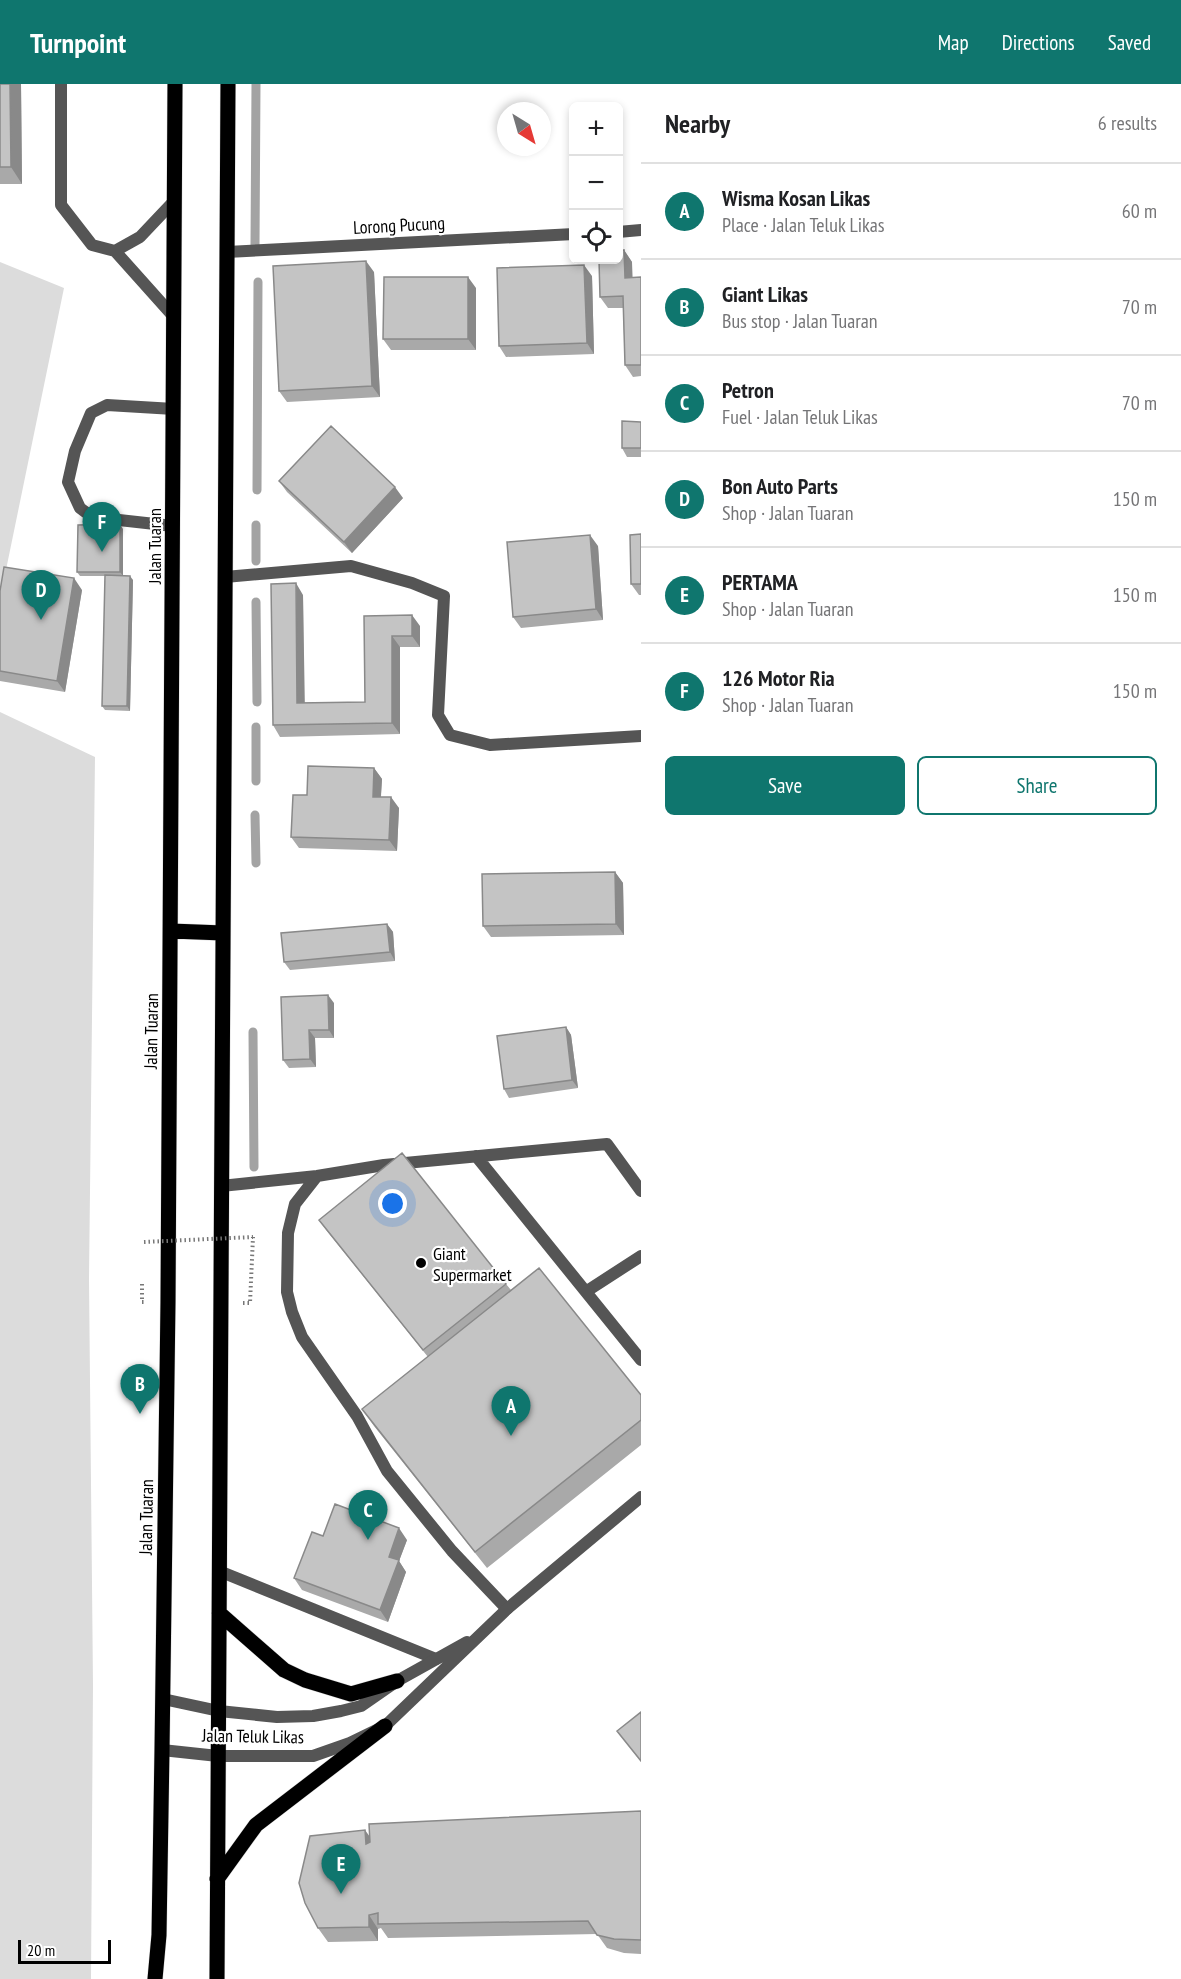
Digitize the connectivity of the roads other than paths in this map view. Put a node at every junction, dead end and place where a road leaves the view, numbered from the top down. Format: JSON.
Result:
{"nodes":[{"id":1,"x":62,"y":84,"type":"edge"},
{"id":2,"x":175,"y":84,"type":"edge"},
{"id":3,"x":228,"y":84,"type":"edge"},
{"id":4,"x":175,"y":200,"type":"junction"},
{"id":5,"x":641,"y":230,"type":"edge"},
{"id":6,"x":623,"y":232,"type":"edge"},
{"id":7,"x":569,"y":234,"type":"edge"},
{"id":8,"x":115,"y":251,"type":"junction"},
{"id":9,"x":227,"y":252,"type":"junction"},
{"id":10,"x":174,"y":316,"type":"junction"},
{"id":11,"x":174,"y":409,"type":"junction"},
{"id":12,"x":173,"y":526,"type":"junction"},
{"id":13,"x":225,"y":577,"type":"junction"},
{"id":14,"x":641,"y":736,"type":"edge"},
{"id":15,"x":171,"y":931,"type":"junction"},
{"id":16,"x":223,"y":933,"type":"junction"},
{"id":17,"x":476,"y":1156,"type":"junction"},
{"id":18,"x":317,"y":1176,"type":"junction"},
{"id":19,"x":221,"y":1186,"type":"junction"},
{"id":20,"x":641,"y":1191,"type":"edge"},
{"id":21,"x":641,"y":1256,"type":"edge"},
{"id":22,"x":587,"y":1291,"type":"junction"},
{"id":23,"x":641,"y":1360,"type":"edge"},
{"id":24,"x":641,"y":1497,"type":"edge"},
{"id":25,"x":219,"y":1571,"type":"junction"},
{"id":26,"x":507,"y":1609,"type":"junction"},
{"id":27,"x":219,"y":1613,"type":"junction"},
{"id":28,"x":481,"y":1634,"type":"junction"},
{"id":29,"x":436,"y":1659,"type":"junction"},
{"id":30,"x":397,"y":1681,"type":"junction"},
{"id":31,"x":163,"y":1699,"type":"junction"},
{"id":32,"x":219,"y":1711,"type":"junction"},
{"id":33,"x":386,"y":1726,"type":"junction"},
{"id":34,"x":162,"y":1750,"type":"junction"},
{"id":35,"x":218,"y":1756,"type":"junction"},
{"id":36,"x":218,"y":1879,"type":"junction"},
{"id":37,"x":155,"y":1979,"type":"edge"},
{"id":38,"x":217,"y":1979,"type":"edge"}],
"edges":[{"from":1,"to":8,"type":"street"},
{"from":2,"to":4,"type":"main road","name":"Jalan Tuaran"},
{"from":3,"to":9,"type":"main road"},
{"from":4,"to":8,"type":"street"},
{"from":4,"to":10,"type":"main road","name":"Jalan Tuaran"},
{"from":5,"to":6,"type":"street"},
{"from":7,"to":9,"type":"street","name":"Lorong Pucung"},
{"from":8,"to":10,"type":"street"},
{"from":9,"to":13,"type":"main road"},
{"from":10,"to":11,"type":"main road","name":"Jalan Tuaran"},
{"from":11,"to":12,"type":"main road","name":"Jalan Tuaran"},
{"from":11,"to":12,"type":"street"},
{"from":12,"to":15,"type":"main road","name":"Jalan Tuaran"},
{"from":13,"to":14,"type":"street"},
{"from":13,"to":16,"type":"main road"},
{"from":15,"to":16,"type":"main road"},
{"from":15,"to":31,"type":"main road","name":"Jalan Tuaran"},
{"from":16,"to":19,"type":"main road"},
{"from":17,"to":18,"type":"street"},
{"from":17,"to":20,"type":"street"},
{"from":17,"to":22,"type":"street"},
{"from":18,"to":19,"type":"street"},
{"from":18,"to":26,"type":"street"},
{"from":19,"to":25,"type":"main road"},
{"from":21,"to":22,"type":"street"},
{"from":22,"to":23,"type":"street"},
{"from":24,"to":26,"type":"street","name":"Jalan Teluk Likas"},
{"from":25,"to":27,"type":"main road"},
{"from":25,"to":29,"type":"street"},
{"from":26,"to":28,"type":"street","name":"Jalan Teluk Likas"},
{"from":27,"to":30,"type":"main road"},
{"from":27,"to":32,"type":"main road"},
{"from":28,"to":29,"type":"street","name":"Jalan Teluk Likas"},
{"from":28,"to":33,"type":"street","name":"Jalan Teluk Likas"},
{"from":29,"to":30,"type":"street","name":"Jalan Teluk Likas"},
{"from":30,"to":32,"type":"street","name":"Jalan Teluk Likas"},
{"from":31,"to":32,"type":"street","name":"Jalan Teluk Likas"},
{"from":31,"to":34,"type":"main road","name":"Jalan Tuaran"},
{"from":32,"to":35,"type":"main road"},
{"from":33,"to":35,"type":"street","name":"Jalan Teluk Likas"},
{"from":33,"to":36,"type":"main road"},
{"from":34,"to":35,"type":"street","name":"Jalan Teluk Likas"},
{"from":34,"to":37,"type":"main road","name":"Jalan Tuaran"},
{"from":35,"to":36,"type":"main road"},
{"from":36,"to":38,"type":"main road"}]}
